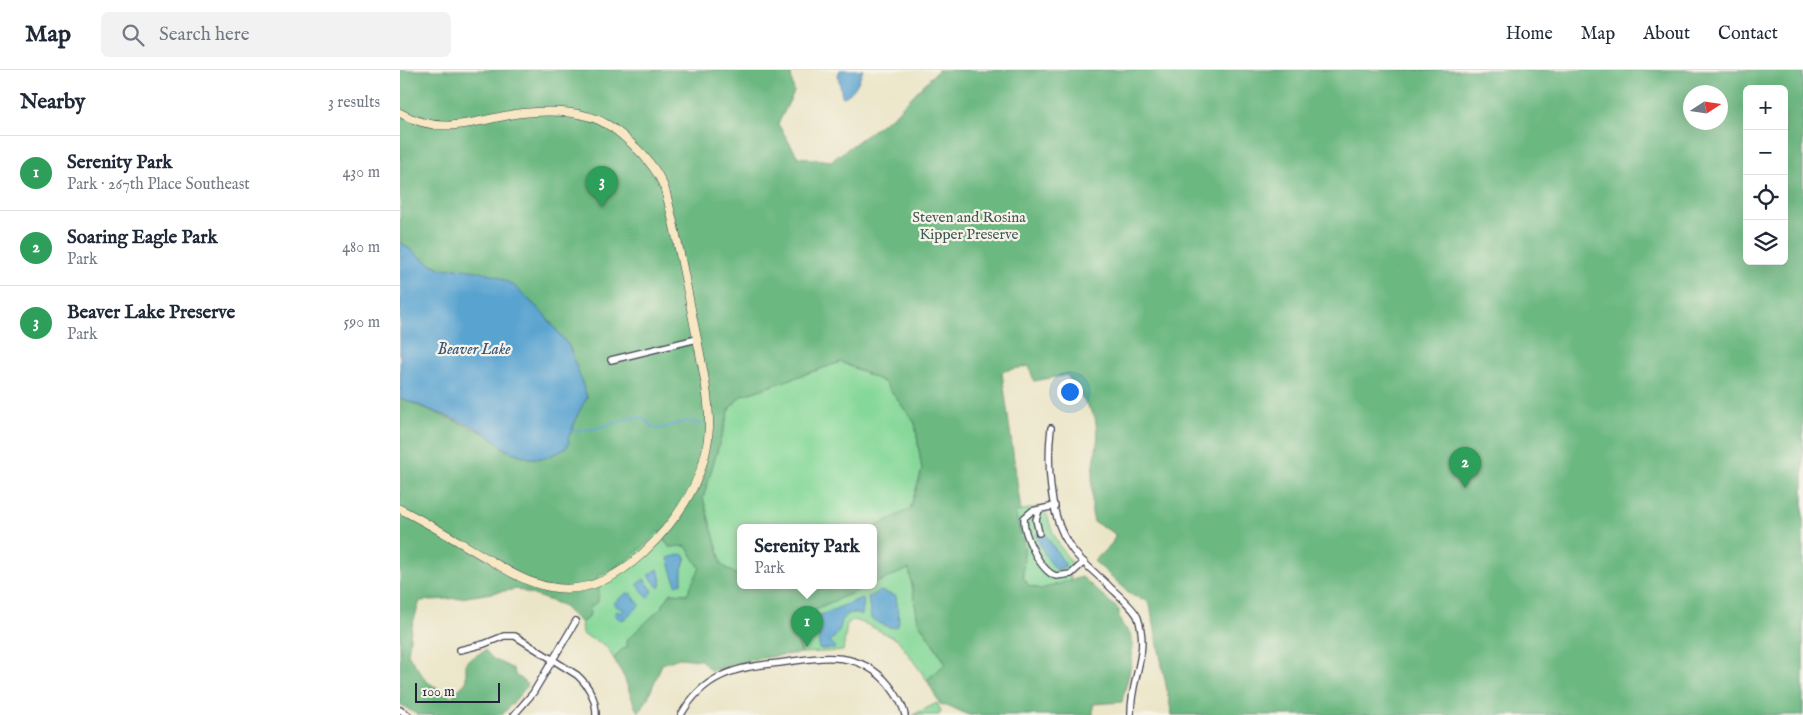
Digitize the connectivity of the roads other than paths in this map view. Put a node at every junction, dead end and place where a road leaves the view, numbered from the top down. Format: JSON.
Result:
{"nodes":[{"id":1,"x":400,"y":113,"type":"edge"},
{"id":2,"x":697,"y":339,"type":"junction"},
{"id":3,"x":610,"y":360,"type":"dead end"},
{"id":4,"x":1051,"y":428,"type":"dead end"},
{"id":5,"x":1055,"y":506,"type":"junction"},
{"id":6,"x":400,"y":509,"type":"edge"},
{"id":7,"x":1039,"y":510,"type":"junction"},
{"id":8,"x":1039,"y":532,"type":"dead end"},
{"id":9,"x":1084,"y":562,"type":"junction"},
{"id":10,"x":576,"y":621,"type":"dead end"},
{"id":11,"x":460,"y":650,"type":"dead end"},
{"id":12,"x":554,"y":660,"type":"junction"},
{"id":13,"x":400,"y":710,"type":"edge"},
{"id":14,"x":408,"y":715,"type":"edge"},
{"id":15,"x":514,"y":715,"type":"edge"},
{"id":16,"x":596,"y":715,"type":"edge"},
{"id":17,"x":680,"y":715,"type":"edge"},
{"id":18,"x":905,"y":715,"type":"edge"},
{"id":19,"x":1132,"y":715,"type":"edge"}],
"edges":[{"from":1,"to":2,"type":"street"},
{"from":2,"to":3,"type":"street"},
{"from":2,"to":6,"type":"street"},
{"from":4,"to":5,"type":"street"},
{"from":5,"to":7,"type":"street"},
{"from":5,"to":9,"type":"street"},
{"from":7,"to":8,"type":"street"},
{"from":7,"to":9,"type":"street"},
{"from":9,"to":19,"type":"street"},
{"from":10,"to":12,"type":"street"},
{"from":11,"to":12,"type":"street"},
{"from":12,"to":15,"type":"street"},
{"from":12,"to":16,"type":"street"},
{"from":13,"to":14,"type":"street"},
{"from":17,"to":18,"type":"street"}]}
